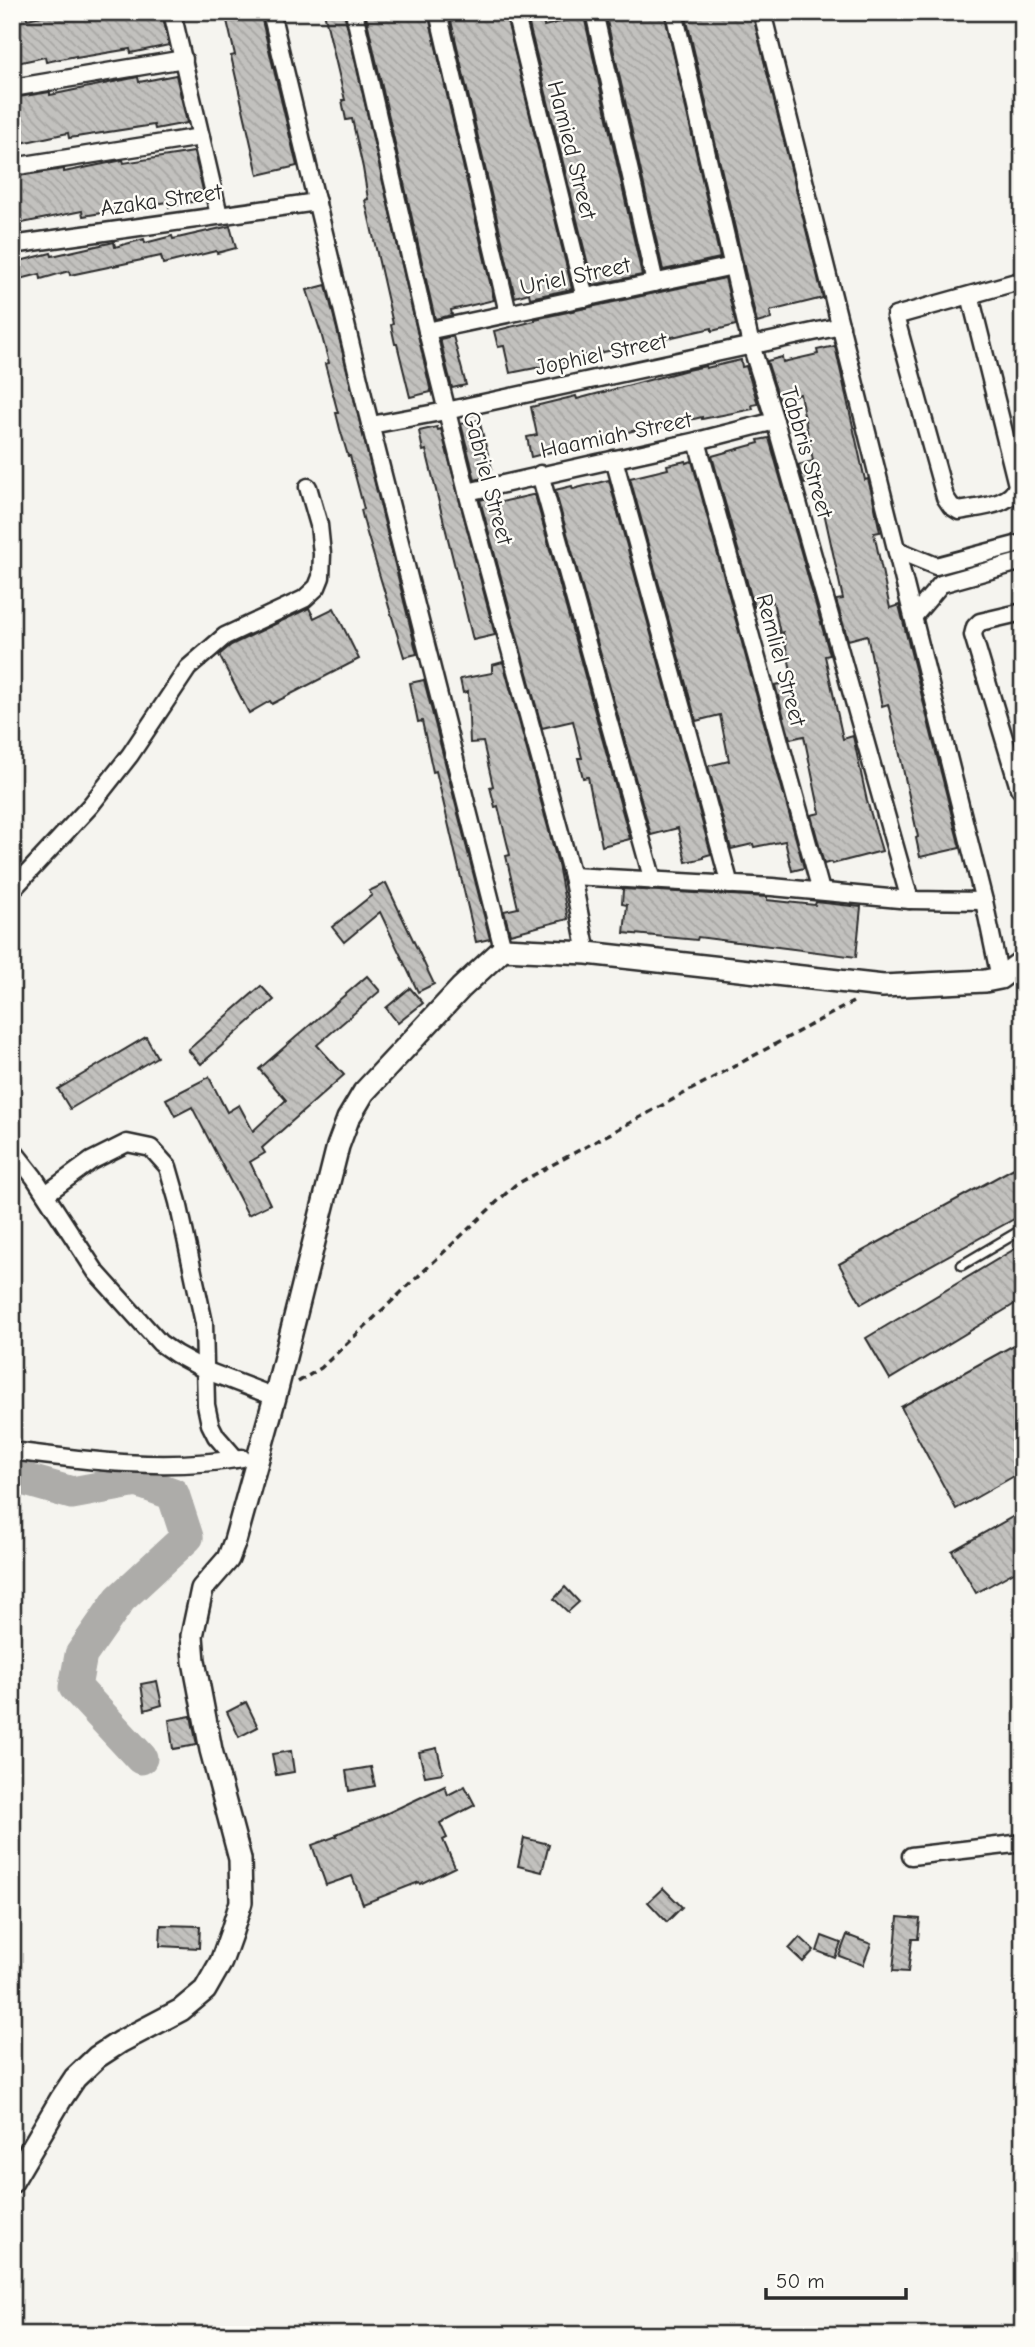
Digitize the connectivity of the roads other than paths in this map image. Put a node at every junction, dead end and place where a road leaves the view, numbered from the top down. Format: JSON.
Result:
{"nodes":[{"id":1,"x":172,"y":12,"type":"edge"},
{"id":2,"x":271,"y":12,"type":"edge"},
{"id":3,"x":354,"y":12,"type":"edge"},
{"id":4,"x":438,"y":12,"type":"edge"},
{"id":5,"x":515,"y":12,"type":"edge"},
{"id":6,"x":594,"y":12,"type":"edge"},
{"id":7,"x":674,"y":12,"type":"edge"},
{"id":8,"x":762,"y":12,"type":"edge"},
{"id":9,"x":184,"y":59,"type":"junction"},
{"id":10,"x":12,"y":88,"type":"edge"},
{"id":11,"x":201,"y":137,"type":"junction"},
{"id":12,"x":12,"y":167,"type":"edge"},
{"id":13,"x":317,"y":202,"type":"junction"},
{"id":14,"x":219,"y":215,"type":"junction"},
{"id":15,"x":12,"y":244,"type":"edge"},
{"id":16,"x":733,"y":266,"type":"junction"},
{"id":17,"x":1023,"y":280,"type":"edge"},
{"id":18,"x":655,"y":283,"type":"junction"},
{"id":19,"x":970,"y":295,"type":"junction"},
{"id":20,"x":585,"y":298,"type":"junction"},
{"id":21,"x":508,"y":313,"type":"junction"},
{"id":22,"x":841,"y":326,"type":"junction"},
{"id":23,"x":426,"y":331,"type":"junction"},
{"id":24,"x":751,"y":345,"type":"junction"},
{"id":25,"x":446,"y":411,"type":"junction"},
{"id":26,"x":775,"y":421,"type":"junction"},
{"id":27,"x":371,"y":425,"type":"junction"},
{"id":28,"x":696,"y":441,"type":"junction"},
{"id":29,"x":614,"y":459,"type":"junction"},
{"id":30,"x":540,"y":474,"type":"junction"},
{"id":31,"x":308,"y":487,"type":"dead end"},
{"id":32,"x":467,"y":492,"type":"junction"},
{"id":33,"x":1023,"y":543,"type":"edge"},
{"id":34,"x":897,"y":550,"type":"junction"},
{"id":35,"x":1023,"y":561,"type":"edge"},
{"id":36,"x":936,"y":566,"type":"junction"},
{"id":37,"x":941,"y":584,"type":"junction"},
{"id":38,"x":1023,"y":612,"type":"edge"},
{"id":39,"x":914,"y":616,"type":"junction"},
{"id":40,"x":1023,"y":792,"type":"edge"},
{"id":41,"x":572,"y":876,"type":"junction"},
{"id":42,"x":653,"y":881,"type":"junction"},
{"id":43,"x":730,"y":885,"type":"junction"},
{"id":44,"x":12,"y":890,"type":"edge"},
{"id":45,"x":821,"y":891,"type":"junction"},
{"id":46,"x":910,"y":901,"type":"junction"},
{"id":47,"x":984,"y":901,"type":"junction"},
{"id":48,"x":503,"y":949,"type":"junction"},
{"id":49,"x":587,"y":953,"type":"junction"},
{"id":50,"x":1023,"y":961,"type":"edge"},
{"id":51,"x":1000,"y":978,"type":"junction"},
{"id":52,"x":12,"y":1149,"type":"edge"},
{"id":53,"x":46,"y":1195,"type":"junction"},
{"id":54,"x":1023,"y":1229,"type":"edge"},
{"id":55,"x":962,"y":1265,"type":"dead end"},
{"id":56,"x":207,"y":1371,"type":"junction"},
{"id":57,"x":275,"y":1396,"type":"junction"},
{"id":58,"x":12,"y":1451,"type":"edge"},
{"id":59,"x":259,"y":1455,"type":"junction"},
{"id":60,"x":236,"y":1459,"type":"junction"},
{"id":61,"x":1023,"y":1843,"type":"edge"},
{"id":62,"x":911,"y":1856,"type":"dead end"},
{"id":63,"x":12,"y":2182,"type":"edge"}],
"edges":[{"from":1,"to":9,"type":"street"},
{"from":2,"to":13,"type":"street"},
{"from":3,"to":23,"type":"street","name":"Gabriel Street"},
{"from":4,"to":21,"type":"street"},
{"from":5,"to":20,"type":"street","name":"Hamied Street"},
{"from":6,"to":18,"type":"street"},
{"from":7,"to":16,"type":"street","name":"Tabbris Street"},
{"from":8,"to":22,"type":"street"},
{"from":9,"to":10,"type":"street"},
{"from":9,"to":11,"type":"street"},
{"from":11,"to":12,"type":"street"},
{"from":11,"to":14,"type":"street"},
{"from":13,"to":14,"type":"street","name":"Azaka Street"},
{"from":13,"to":27,"type":"street"},
{"from":14,"to":15,"type":"street","name":"Azaka Street"},
{"from":16,"to":18,"type":"street","name":"Uriel Street"},
{"from":16,"to":24,"type":"street","name":"Tabbris Street"},
{"from":17,"to":19,"type":"street"},
{"from":18,"to":20,"type":"street","name":"Uriel Street"},
{"from":19,"to":19,"type":"street"},
{"from":20,"to":21,"type":"street","name":"Uriel Street"},
{"from":21,"to":23,"type":"street","name":"Uriel Street"},
{"from":22,"to":24,"type":"street","name":"Jophiel Street"},
{"from":22,"to":34,"type":"street"},
{"from":23,"to":25,"type":"street","name":"Gabriel Street"},
{"from":24,"to":25,"type":"street","name":"Jophiel Street"},
{"from":24,"to":26,"type":"street","name":"Tabbris Street"},
{"from":25,"to":27,"type":"street","name":"Jophiel Street"},
{"from":25,"to":32,"type":"street","name":"Gabriel Street"},
{"from":26,"to":28,"type":"street","name":"Haamiah Street"},
{"from":26,"to":46,"type":"street","name":"Tabbris Street"},
{"from":27,"to":48,"type":"street"},
{"from":28,"to":29,"type":"street","name":"Haamiah Street"},
{"from":28,"to":45,"type":"street","name":"Remliel Street"},
{"from":29,"to":30,"type":"street","name":"Haamiah Street"},
{"from":29,"to":43,"type":"street"},
{"from":30,"to":32,"type":"street","name":"Haamiah Street"},
{"from":30,"to":42,"type":"street"},
{"from":31,"to":44,"type":"street"},
{"from":32,"to":41,"type":"street","name":"Gabriel Street"},
{"from":33,"to":36,"type":"street"},
{"from":34,"to":36,"type":"street"},
{"from":34,"to":39,"type":"street"},
{"from":35,"to":37,"type":"street"},
{"from":36,"to":37,"type":"street"},
{"from":37,"to":39,"type":"street"},
{"from":38,"to":40,"type":"street"},
{"from":39,"to":47,"type":"street"},
{"from":41,"to":42,"type":"street"},
{"from":41,"to":49,"type":"street","name":"Gabriel Street"},
{"from":42,"to":43,"type":"street"},
{"from":43,"to":45,"type":"street"},
{"from":45,"to":46,"type":"street"},
{"from":46,"to":47,"type":"street"},
{"from":47,"to":51,"type":"street"},
{"from":48,"to":49,"type":"street"},
{"from":48,"to":57,"type":"street"},
{"from":49,"to":51,"type":"street"},
{"from":50,"to":51,"type":"street"},
{"from":52,"to":53,"type":"street"},
{"from":53,"to":56,"type":"street"},
{"from":53,"to":56,"type":"street"},
{"from":54,"to":55,"type":"lane"},
{"from":56,"to":57,"type":"street"},
{"from":56,"to":60,"type":"street"},
{"from":57,"to":59,"type":"street"},
{"from":58,"to":60,"type":"street"},
{"from":59,"to":60,"type":"street"},
{"from":59,"to":63,"type":"street"},
{"from":61,"to":62,"type":"street"}]}
